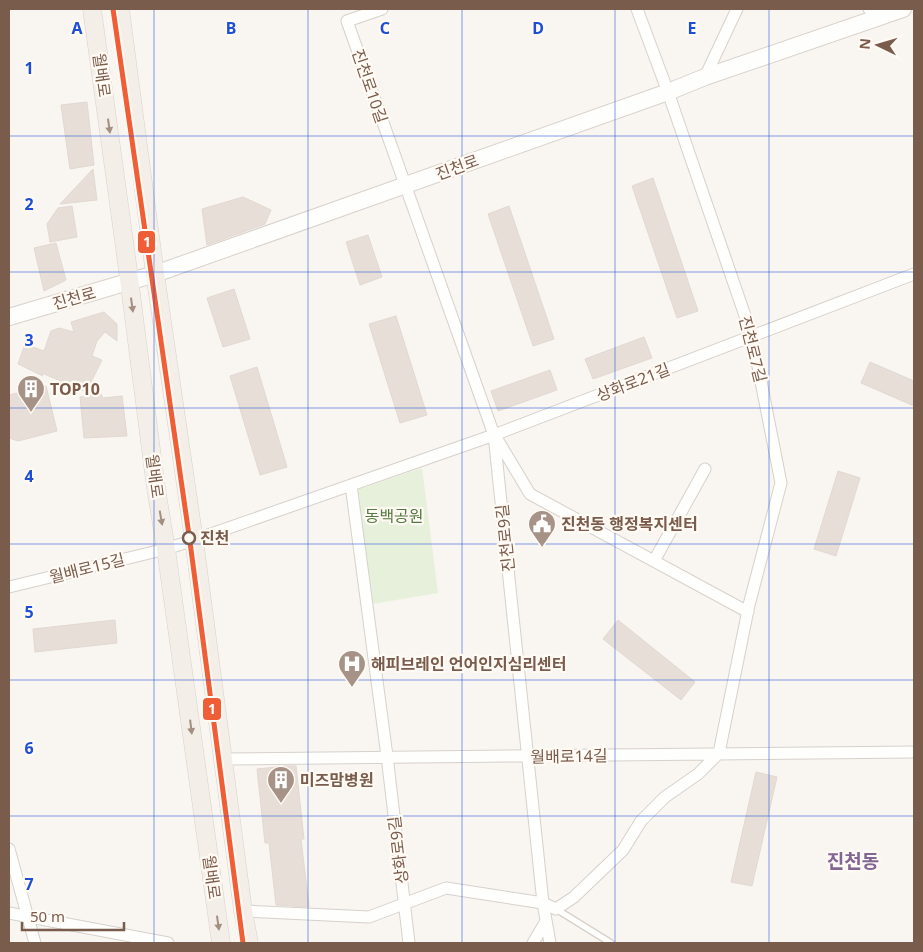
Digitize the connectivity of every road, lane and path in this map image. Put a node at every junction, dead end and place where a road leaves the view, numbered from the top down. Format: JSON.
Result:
{"nodes":[{"id":1,"x":92,"y":9,"type":"edge"},
{"id":2,"x":120,"y":9,"type":"edge"},
{"id":3,"x":382,"y":9,"type":"edge"},
{"id":4,"x":637,"y":9,"type":"edge"},
{"id":5,"x":737,"y":9,"type":"edge"},
{"id":6,"x":869,"y":9,"type":"edge"},
{"id":7,"x":897,"y":11,"type":"edge"},
{"id":8,"x":705,"y":77,"type":"junction"},
{"id":9,"x":668,"y":92,"type":"junction"},
{"id":10,"x":405,"y":186,"type":"junction"},
{"id":11,"x":155,"y":274,"type":"junction"},
{"id":12,"x":914,"y":274,"type":"edge"},
{"id":13,"x":129,"y":282,"type":"junction"},
{"id":14,"x":9,"y":317,"type":"edge"},
{"id":15,"x":752,"y":336,"type":"junction"},
{"id":16,"x":494,"y":436,"type":"junction"},
{"id":17,"x":705,"y":468,"type":"dead end"},
{"id":18,"x":351,"y":485,"type":"junction"},
{"id":19,"x":194,"y":540,"type":"junction"},
{"id":20,"x":166,"y":549,"type":"junction"},
{"id":21,"x":654,"y":562,"type":"junction"},
{"id":22,"x":9,"y":587,"type":"edge"},
{"id":23,"x":748,"y":612,"type":"junction"},
{"id":24,"x":914,"y":752,"type":"edge"},
{"id":25,"x":719,"y":753,"type":"junction"},
{"id":26,"x":386,"y":756,"type":"junction"},
{"id":27,"x":528,"y":757,"type":"junction"},
{"id":28,"x":223,"y":759,"type":"junction"},
{"id":29,"x":9,"y":849,"type":"edge"},
{"id":30,"x":543,"y":903,"type":"junction"},
{"id":31,"x":404,"y":904,"type":"junction"},
{"id":32,"x":556,"y":909,"type":"junction"},
{"id":33,"x":243,"y":911,"type":"junction"},
{"id":34,"x":9,"y":913,"type":"edge"},
{"id":35,"x":27,"y":917,"type":"junction"},
{"id":36,"x":546,"y":920,"type":"junction"},
{"id":37,"x":35,"y":943,"type":"edge"},
{"id":38,"x":168,"y":943,"type":"edge"},
{"id":39,"x":221,"y":943,"type":"edge"},
{"id":40,"x":249,"y":943,"type":"edge"},
{"id":41,"x":409,"y":943,"type":"edge"},
{"id":42,"x":533,"y":943,"type":"edge"},
{"id":43,"x":550,"y":943,"type":"edge"},
{"id":44,"x":611,"y":943,"type":"edge"}],
"edges":[{"from":1,"to":13,"type":"main road","name":"월배로","one_way":true},
{"from":2,"to":11,"type":"main road","name":"월배로"},
{"from":3,"to":10,"type":"street","name":"진천로10길"},
{"from":4,"to":9,"type":"street","name":"진천로7길"},
{"from":5,"to":8,"type":"street"},
{"from":6,"to":7,"type":"street"},
{"from":7,"to":8,"type":"main road","name":"진천로"},
{"from":8,"to":9,"type":"main road","name":"진천로"},
{"from":9,"to":10,"type":"main road","name":"진천로"},
{"from":9,"to":15,"type":"street","name":"진천로7길"},
{"from":10,"to":11,"type":"main road","name":"진천로"},
{"from":10,"to":16,"type":"street","name":"진천로9길"},
{"from":11,"to":13,"type":"main road","name":"진천로"},
{"from":11,"to":19,"type":"main road","name":"월배로"},
{"from":12,"to":15,"type":"street","name":"상화로21길"},
{"from":13,"to":14,"type":"main road","name":"진천로"},
{"from":13,"to":20,"type":"main road","name":"월배로","one_way":true},
{"from":15,"to":16,"type":"street","name":"상화로21길"},
{"from":15,"to":23,"type":"street","name":"진천로7길"},
{"from":16,"to":18,"type":"street","name":"상화로21길"},
{"from":16,"to":21,"type":"street"},
{"from":16,"to":27,"type":"street","name":"진천로9길"},
{"from":17,"to":21,"type":"street"},
{"from":18,"to":19,"type":"street","name":"상화로21길"},
{"from":18,"to":26,"type":"street"},
{"from":19,"to":20,"type":"street","name":"상화로21길"},
{"from":19,"to":28,"type":"main road","name":"월배로"},
{"from":20,"to":22,"type":"street","name":"월배로15길"},
{"from":20,"to":39,"type":"main road","name":"월배로","one_way":true},
{"from":21,"to":23,"type":"street"},
{"from":23,"to":25,"type":"street","name":"진천로7길"},
{"from":24,"to":25,"type":"street","name":"월배로14길"},
{"from":25,"to":27,"type":"street","name":"월배로14길"},
{"from":25,"to":32,"type":"street"},
{"from":26,"to":27,"type":"street","name":"월배로14길"},
{"from":26,"to":28,"type":"street","name":"월배로14길"},
{"from":26,"to":31,"type":"street","name":"상화로9길"},
{"from":27,"to":30,"type":"street","name":"진천로9길"},
{"from":28,"to":33,"type":"main road","name":"월배로"},
{"from":29,"to":35,"type":"street"},
{"from":30,"to":31,"type":"street"},
{"from":30,"to":32,"type":"street"},
{"from":30,"to":36,"type":"street","name":"진천로9길"},
{"from":31,"to":33,"type":"street","name":"월배로"},
{"from":31,"to":41,"type":"street","name":"상화로9길"},
{"from":32,"to":44,"type":"lane"},
{"from":33,"to":40,"type":"main road","name":"월배로"},
{"from":34,"to":35,"type":"street"},
{"from":35,"to":37,"type":"street"},
{"from":35,"to":38,"type":"street"},
{"from":36,"to":42,"type":"street"},
{"from":36,"to":43,"type":"street","name":"진천로9길"}]}
